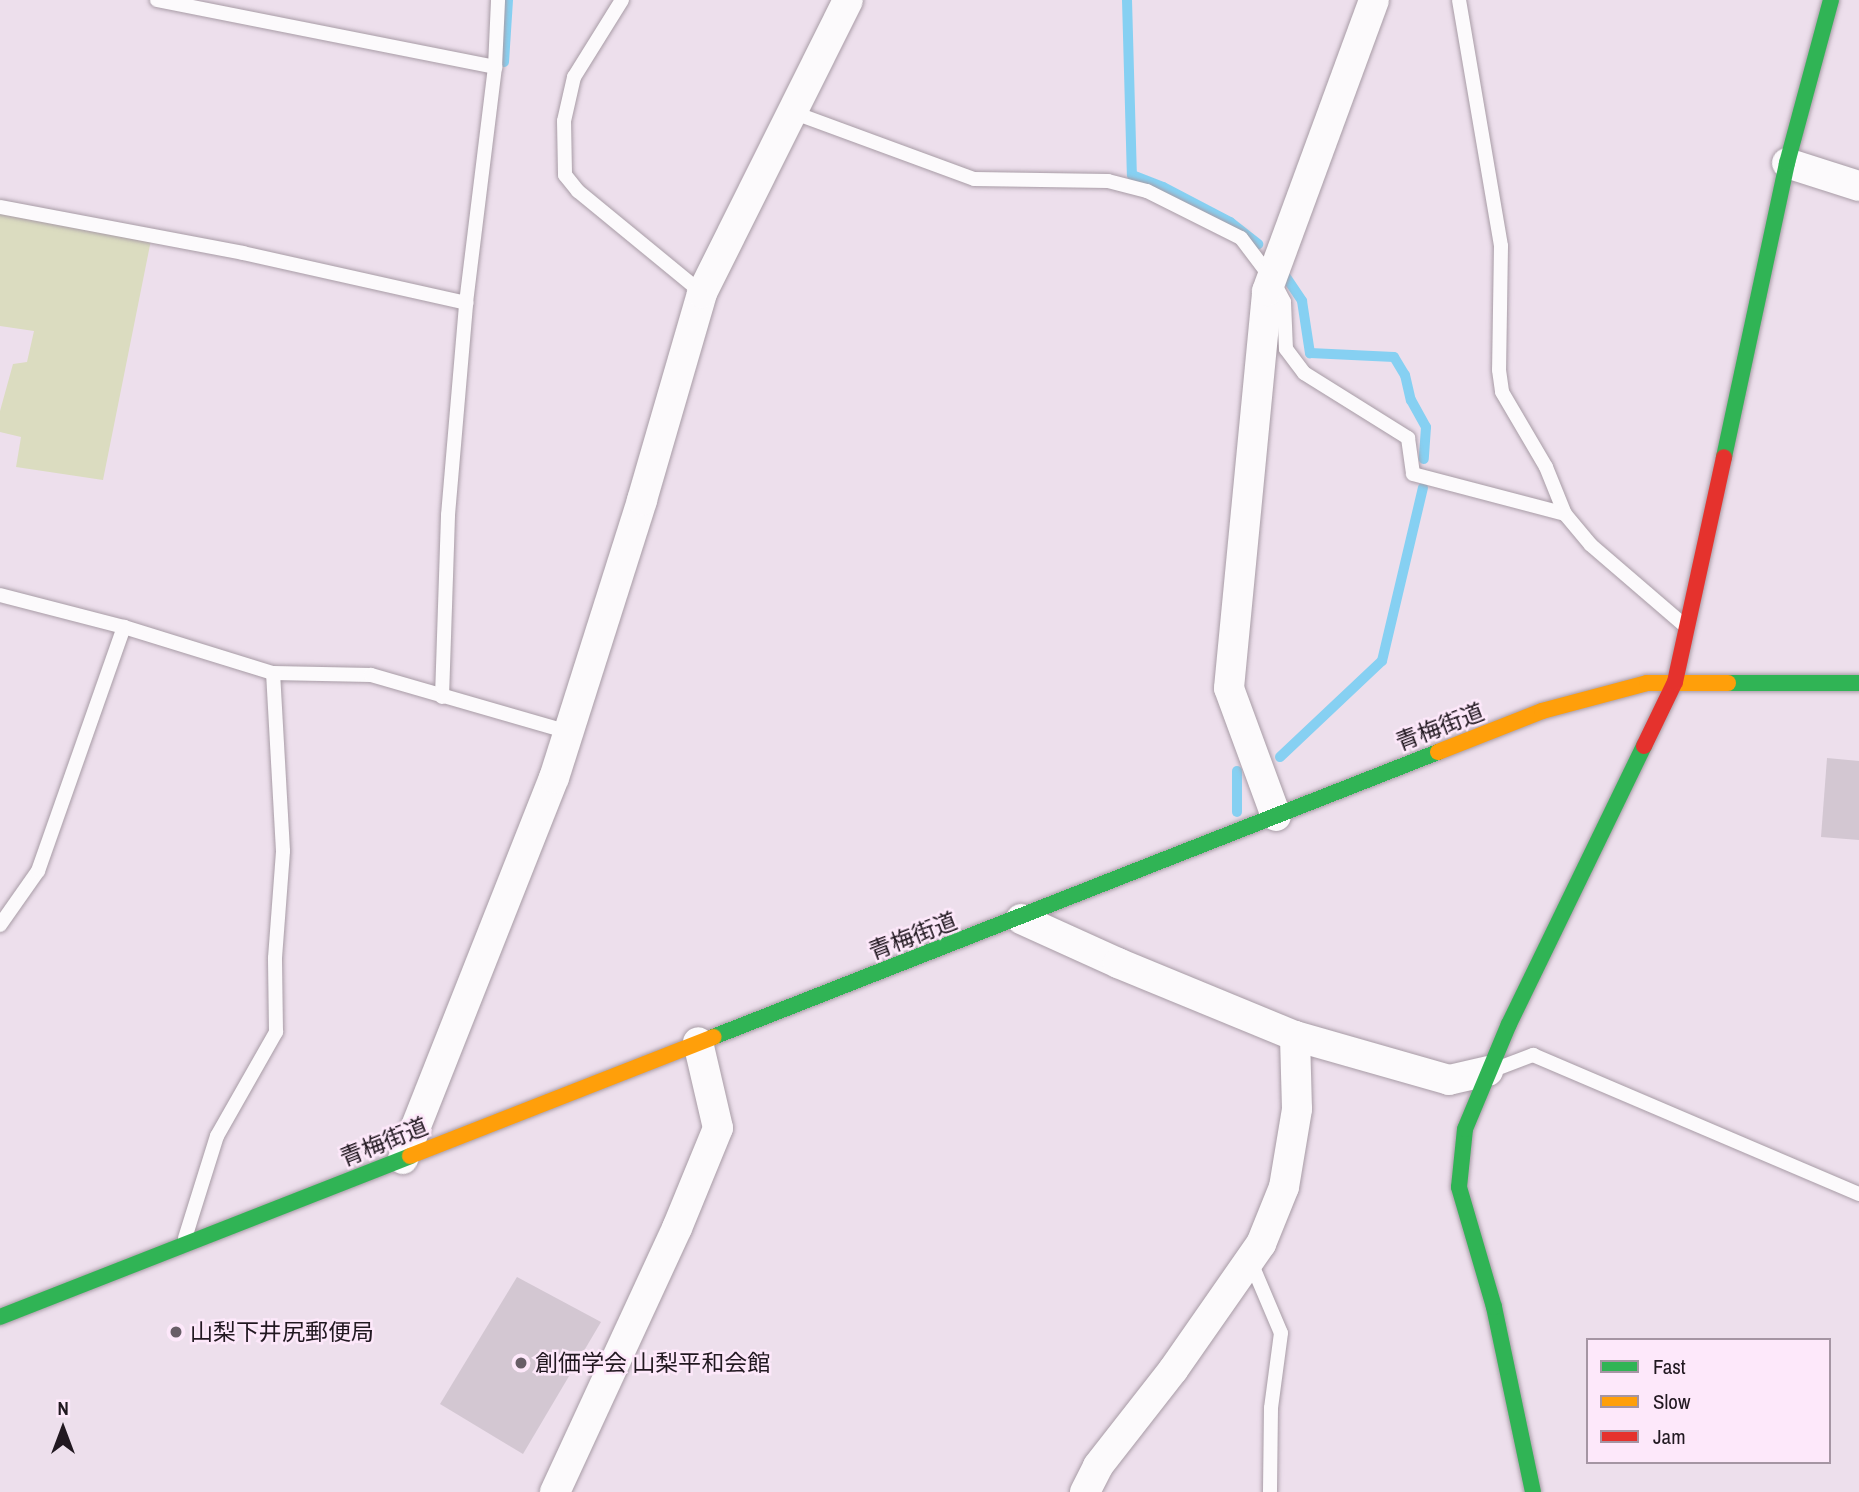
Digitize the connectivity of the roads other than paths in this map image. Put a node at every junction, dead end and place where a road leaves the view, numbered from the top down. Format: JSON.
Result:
{"nodes":[{"id":1,"x":157,"y":0,"type":"edge"},
{"id":2,"x":498,"y":0,"type":"edge"},
{"id":3,"x":622,"y":0,"type":"edge"},
{"id":4,"x":848,"y":0,"type":"edge"},
{"id":5,"x":1374,"y":0,"type":"edge"},
{"id":6,"x":1459,"y":0,"type":"edge"},
{"id":7,"x":1831,"y":0,"type":"edge"},
{"id":8,"x":495,"y":67,"type":"junction"},
{"id":9,"x":792,"y":112,"type":"junction"},
{"id":10,"x":1787,"y":163,"type":"junction"},
{"id":11,"x":1859,"y":186,"type":"edge"},
{"id":12,"x":0,"y":207,"type":"edge"},
{"id":13,"x":1272,"y":278,"type":"junction"},
{"id":14,"x":702,"y":293,"type":"junction"},
{"id":15,"x":466,"y":303,"type":"junction"},
{"id":16,"x":1565,"y":514,"type":"junction"},
{"id":17,"x":0,"y":595,"type":"edge"},
{"id":18,"x":1686,"y":626,"type":"junction"},
{"id":19,"x":124,"y":627,"type":"junction"},
{"id":20,"x":273,"y":673,"type":"junction"},
{"id":21,"x":1675,"y":682,"type":"junction"},
{"id":22,"x":1859,"y":683,"type":"edge"},
{"id":23,"x":442,"y":697,"type":"junction"},
{"id":24,"x":568,"y":732,"type":"junction"},
{"id":25,"x":1276,"y":816,"type":"junction"},
{"id":26,"x":1021,"y":919,"type":"junction"},
{"id":27,"x":0,"y":925,"type":"edge"},
{"id":28,"x":1295,"y":1036,"type":"junction"},
{"id":29,"x":698,"y":1042,"type":"junction"},
{"id":30,"x":1488,"y":1071,"type":"junction"},
{"id":31,"x":402,"y":1159,"type":"junction"},
{"id":32,"x":1859,"y":1194,"type":"edge"},
{"id":33,"x":182,"y":1246,"type":"junction"},
{"id":34,"x":1250,"y":1260,"type":"junction"},
{"id":35,"x":0,"y":1317,"type":"edge"},
{"id":36,"x":555,"y":1492,"type":"edge"},
{"id":37,"x":1085,"y":1492,"type":"edge"},
{"id":38,"x":1270,"y":1492,"type":"edge"},
{"id":39,"x":1533,"y":1492,"type":"edge"}],
"edges":[{"from":1,"to":8,"type":"lane"},
{"from":2,"to":8,"type":"lane"},
{"from":3,"to":14,"type":"lane"},
{"from":4,"to":9,"type":"street"},
{"from":5,"to":13,"type":"street"},
{"from":6,"to":16,"type":"lane"},
{"from":7,"to":10,"type":"main road"},
{"from":8,"to":15,"type":"lane"},
{"from":9,"to":13,"type":"lane"},
{"from":9,"to":14,"type":"street"},
{"from":10,"to":11,"type":"street"},
{"from":10,"to":18,"type":"main road"},
{"from":12,"to":15,"type":"lane"},
{"from":13,"to":16,"type":"lane"},
{"from":13,"to":25,"type":"street"},
{"from":14,"to":24,"type":"street"},
{"from":15,"to":23,"type":"lane"},
{"from":16,"to":18,"type":"lane"},
{"from":17,"to":19,"type":"lane"},
{"from":18,"to":21,"type":"main road"},
{"from":19,"to":20,"type":"lane"},
{"from":19,"to":27,"type":"lane"},
{"from":20,"to":23,"type":"lane"},
{"from":20,"to":33,"type":"lane"},
{"from":21,"to":22,"type":"main road","name":"青梅街道"},
{"from":21,"to":25,"type":"main road","name":"青梅街道"},
{"from":21,"to":30,"type":"main road"},
{"from":23,"to":24,"type":"lane"},
{"from":24,"to":31,"type":"street"},
{"from":25,"to":26,"type":"main road","name":"青梅街道"},
{"from":26,"to":28,"type":"street"},
{"from":26,"to":29,"type":"main road","name":"青梅街道"},
{"from":28,"to":30,"type":"street"},
{"from":28,"to":34,"type":"street"},
{"from":29,"to":31,"type":"main road","name":"青梅街道"},
{"from":29,"to":36,"type":"street"},
{"from":30,"to":32,"type":"lane"},
{"from":30,"to":39,"type":"main road"},
{"from":31,"to":33,"type":"main road","name":"青梅街道"},
{"from":33,"to":35,"type":"main road","name":"青梅街道"},
{"from":34,"to":37,"type":"street"},
{"from":34,"to":38,"type":"lane"}]}
